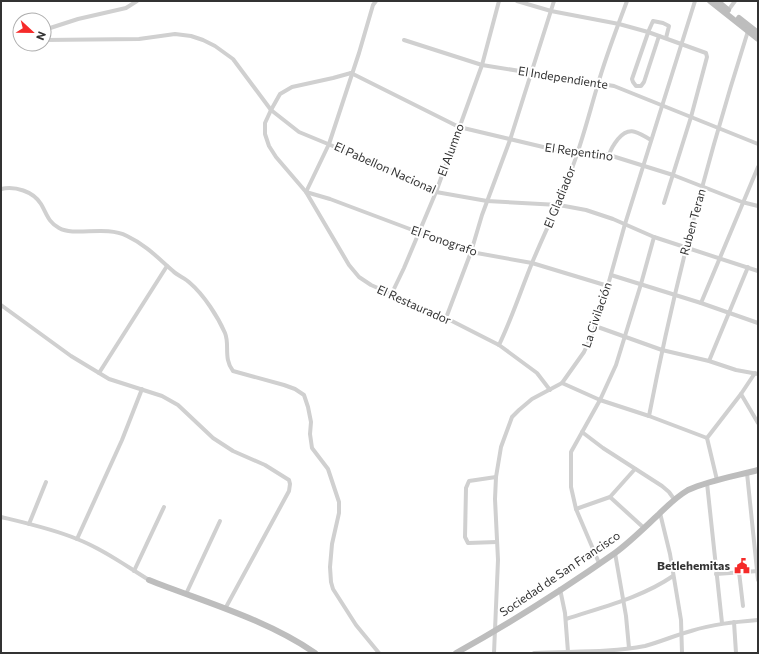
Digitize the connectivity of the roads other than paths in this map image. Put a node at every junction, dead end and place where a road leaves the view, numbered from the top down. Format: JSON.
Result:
{"nodes":[{"id":1,"x":137,"y":1,"type":"edge"},
{"id":2,"x":376,"y":1,"type":"edge"},
{"id":3,"x":499,"y":1,"type":"edge"},
{"id":4,"x":517,"y":1,"type":"edge"},
{"id":5,"x":554,"y":1,"type":"edge"},
{"id":6,"x":627,"y":1,"type":"edge"},
{"id":7,"x":695,"y":1,"type":"edge"},
{"id":8,"x":710,"y":1,"type":"edge"},
{"id":9,"x":717,"y":1,"type":"edge"},
{"id":10,"x":735,"y":1,"type":"edge"},
{"id":11,"x":551,"y":11,"type":"junction"},
{"id":12,"x":727,"y":12,"type":"junction"},
{"id":13,"x":619,"y":24,"type":"junction"},
{"id":14,"x":52,"y":27,"type":"edge"},
{"id":15,"x":748,"y":31,"type":"junction"},
{"id":16,"x":648,"y":32,"type":"junction"},
{"id":17,"x":758,"y":33,"type":"edge"},
{"id":18,"x":659,"y":36,"type":"junction"},
{"id":19,"x":666,"y":38,"type":"junction"},
{"id":20,"x":758,"y":39,"type":"edge"},
{"id":21,"x":404,"y":40,"type":"dead end"},
{"id":22,"x":52,"y":41,"type":"edge"},
{"id":23,"x":681,"y":44,"type":"junction"},
{"id":24,"x":482,"y":65,"type":"junction"},
{"id":25,"x":351,"y":73,"type":"junction"},
{"id":26,"x":532,"y":73,"type":"junction"},
{"id":27,"x":598,"y":82,"type":"junction"},
{"id":28,"x":662,"y":106,"type":"junction"},
{"id":29,"x":271,"y":110,"type":"junction"},
{"id":30,"x":691,"y":118,"type":"junction"},
{"id":31,"x":459,"y":127,"type":"junction"},
{"id":32,"x":718,"y":128,"type":"junction"},
{"id":33,"x":510,"y":140,"type":"junction"},
{"id":34,"x":651,"y":140,"type":"junction"},
{"id":35,"x":328,"y":144,"type":"junction"},
{"id":36,"x":758,"y":144,"type":"edge"},
{"id":37,"x":578,"y":154,"type":"junction"},
{"id":38,"x":610,"y":155,"type":"junction"},
{"id":39,"x":644,"y":166,"type":"junction"},
{"id":40,"x":758,"y":167,"type":"edge"},
{"id":41,"x":673,"y":175,"type":"junction"},
{"id":42,"x":703,"y":186,"type":"junction"},
{"id":43,"x":1,"y":189,"type":"edge"},
{"id":44,"x":306,"y":192,"type":"junction"},
{"id":45,"x":436,"y":192,"type":"junction"},
{"id":46,"x":487,"y":201,"type":"junction"},
{"id":47,"x":742,"y":202,"type":"junction"},
{"id":48,"x":664,"y":203,"type":"dead end"},
{"id":49,"x":559,"y":205,"type":"junction"},
{"id":50,"x":758,"y":206,"type":"edge"},
{"id":51,"x":625,"y":224,"type":"junction"},
{"id":52,"x":420,"y":232,"type":"junction"},
{"id":53,"x":654,"y":237,"type":"junction"},
{"id":54,"x":686,"y":249,"type":"junction"},
{"id":55,"x":472,"y":252,"type":"junction"},
{"id":56,"x":719,"y":258,"type":"junction"},
{"id":57,"x":532,"y":263,"type":"junction"},
{"id":58,"x":168,"y":266,"type":"junction"},
{"id":59,"x":748,"y":267,"type":"junction"},
{"id":60,"x":758,"y":271,"type":"edge"},
{"id":61,"x":611,"y":275,"type":"junction"},
{"id":62,"x":641,"y":284,"type":"junction"},
{"id":63,"x":608,"y":286,"type":"junction"},
{"id":64,"x":391,"y":295,"type":"junction"},
{"id":65,"x":675,"y":295,"type":"junction"},
{"id":66,"x":701,"y":303,"type":"junction"},
{"id":67,"x":1,"y":305,"type":"edge"},
{"id":68,"x":730,"y":313,"type":"junction"},
{"id":69,"x":446,"y":318,"type":"junction"},
{"id":70,"x":758,"y":323,"type":"edge"},
{"id":71,"x":595,"y":326,"type":"junction"},
{"id":72,"x":625,"y":337,"type":"junction"},
{"id":73,"x":499,"y":345,"type":"junction"},
{"id":74,"x":662,"y":350,"type":"junction"},
{"id":75,"x":709,"y":361,"type":"junction"},
{"id":76,"x":99,"y":373,"type":"junction"},
{"id":77,"x":756,"y":373,"type":"edge"},
{"id":78,"x":562,"y":383,"type":"junction"},
{"id":79,"x":142,"y":389,"type":"junction"},
{"id":80,"x":550,"y":390,"type":"junction"},
{"id":81,"x":741,"y":394,"type":"junction"},
{"id":82,"x":600,"y":400,"type":"junction"},
{"id":83,"x":650,"y":416,"type":"junction"},
{"id":84,"x":758,"y":423,"type":"edge"},
{"id":85,"x":582,"y":432,"type":"junction"},
{"id":86,"x":707,"y":438,"type":"junction"},
{"id":87,"x":635,"y":468,"type":"junction"},
{"id":88,"x":758,"y":470,"type":"edge"},
{"id":89,"x":747,"y":473,"type":"junction"},
{"id":90,"x":496,"y":477,"type":"junction"},
{"id":91,"x":717,"y":480,"type":"junction"},
{"id":92,"x":46,"y":482,"type":"dead end"},
{"id":93,"x":707,"y":483,"type":"junction"},
{"id":94,"x":610,"y":497,"type":"junction"},
{"id":95,"x":674,"y":499,"type":"junction"},
{"id":96,"x":164,"y":507,"type":"dead end"},
{"id":97,"x":576,"y":509,"type":"junction"},
{"id":98,"x":660,"y":513,"type":"junction"},
{"id":99,"x":1,"y":517,"type":"edge"},
{"id":100,"x":220,"y":521,"type":"dead end"},
{"id":101,"x":29,"y":524,"type":"junction"},
{"id":102,"x":644,"y":528,"type":"junction"},
{"id":103,"x":78,"y":539,"type":"junction"},
{"id":104,"x":497,"y":542,"type":"junction"},
{"id":105,"x":615,"y":553,"type":"junction"},
{"id":106,"x":599,"y":563,"type":"junction"},
{"id":107,"x":134,"y":571,"type":"junction"},
{"id":108,"x":758,"y":571,"type":"edge"},
{"id":109,"x":739,"y":572,"type":"junction"},
{"id":110,"x":716,"y":574,"type":"junction"},
{"id":111,"x":674,"y":576,"type":"junction"},
{"id":112,"x":149,"y":580,"type":"joint"},
{"id":113,"x":758,"y":580,"type":"edge"},
{"id":114,"x":560,"y":589,"type":"junction"},
{"id":115,"x":186,"y":594,"type":"junction"},
{"id":116,"x":623,"y":600,"type":"junction"},
{"id":117,"x":744,"y":606,"type":"dead end"},
{"id":118,"x":225,"y":609,"type":"junction"},
{"id":119,"x":566,"y":619,"type":"junction"},
{"id":120,"x":758,"y":620,"type":"edge"},
{"id":121,"x":734,"y":622,"type":"junction"},
{"id":122,"x":722,"y":623,"type":"junction"},
{"id":123,"x":495,"y":632,"type":"junction"},
{"id":124,"x":682,"y":634,"type":"junction"},
{"id":125,"x":629,"y":648,"type":"junction"},
{"id":126,"x":568,"y":652,"type":"edge"},
{"id":127,"x":315,"y":653,"type":"edge"},
{"id":128,"x":379,"y":653,"type":"edge"},
{"id":129,"x":456,"y":653,"type":"edge"},
{"id":130,"x":494,"y":653,"type":"edge"},
{"id":131,"x":534,"y":653,"type":"edge"},
{"id":132,"x":682,"y":653,"type":"edge"},
{"id":133,"x":736,"y":653,"type":"edge"}],
"edges":[{"from":1,"to":14,"type":"street"},
{"from":2,"to":25,"type":"street"},
{"from":3,"to":24,"type":"street","name":"El Alumno"},
{"from":4,"to":11,"type":"street"},
{"from":5,"to":11,"type":"street"},
{"from":6,"to":13,"type":"street","name":"El Gladiador"},
{"from":7,"to":23,"type":"street","name":"La Civilación"},
{"from":8,"to":12,"type":"street"},
{"from":9,"to":12,"type":"street"},
{"from":10,"to":12,"type":"street"},
{"from":11,"to":13,"type":"street"},
{"from":11,"to":26,"type":"street"},
{"from":12,"to":15,"type":"street"},
{"from":12,"to":17,"type":"street"},
{"from":13,"to":16,"type":"street"},
{"from":13,"to":27,"type":"street","name":"El Gladiador"},
{"from":15,"to":20,"type":"street"},
{"from":15,"to":32,"type":"street","name":"Ruben Teran"},
{"from":16,"to":18,"type":"street"},
{"from":16,"to":18,"type":"street"},
{"from":16,"to":19,"type":"street"},
{"from":18,"to":19,"type":"street"},
{"from":19,"to":23,"type":"street"},
{"from":21,"to":24,"type":"street","name":"El Independiente"},
{"from":22,"to":29,"type":"street","name":"El Pabellon Nacional"},
{"from":23,"to":28,"type":"street","name":"La Civilación"},
{"from":23,"to":30,"type":"street"},
{"from":24,"to":26,"type":"street","name":"El Independiente"},
{"from":24,"to":31,"type":"street","name":"El Alumno"},
{"from":25,"to":29,"type":"street","name":"El Restaurador"},
{"from":25,"to":31,"type":"street","name":"El Repentino"},
{"from":25,"to":35,"type":"street"},
{"from":26,"to":27,"type":"street","name":"El Independiente"},
{"from":26,"to":33,"type":"street"},
{"from":27,"to":28,"type":"street","name":"El Independiente"},
{"from":27,"to":37,"type":"street","name":"El Gladiador"},
{"from":28,"to":30,"type":"street","name":"El Independiente"},
{"from":28,"to":34,"type":"street","name":"La Civilación"},
{"from":29,"to":35,"type":"street","name":"El Pabellon Nacional"},
{"from":29,"to":44,"type":"street","name":"El Restaurador"},
{"from":30,"to":32,"type":"street","name":"El Independiente"},
{"from":30,"to":41,"type":"street"},
{"from":31,"to":33,"type":"street","name":"El Repentino"},
{"from":31,"to":45,"type":"street","name":"El Alumno"},
{"from":32,"to":36,"type":"street","name":"El Independiente"},
{"from":32,"to":42,"type":"street","name":"Ruben Teran"},
{"from":33,"to":37,"type":"street","name":"El Repentino"},
{"from":33,"to":46,"type":"street"},
{"from":34,"to":38,"type":"street"},
{"from":34,"to":39,"type":"street","name":"La Civilación"},
{"from":35,"to":44,"type":"street"},
{"from":35,"to":45,"type":"street","name":"El Pabellon Nacional"},
{"from":37,"to":38,"type":"street","name":"El Repentino"},
{"from":37,"to":49,"type":"street","name":"El Gladiador"},
{"from":38,"to":39,"type":"street","name":"El Repentino"},
{"from":39,"to":41,"type":"street","name":"El Repentino"},
{"from":39,"to":51,"type":"street","name":"La Civilación"},
{"from":40,"to":47,"type":"street"},
{"from":41,"to":42,"type":"street","name":"El Repentino"},
{"from":41,"to":48,"type":"street"},
{"from":42,"to":47,"type":"street","name":"El Repentino"},
{"from":42,"to":54,"type":"street","name":"Ruben Teran"},
{"from":43,"to":58,"type":"street"},
{"from":44,"to":52,"type":"street","name":"El Fonografo"},
{"from":44,"to":64,"type":"street","name":"El Restaurador"},
{"from":45,"to":46,"type":"street","name":"El Pabellon Nacional"},
{"from":45,"to":52,"type":"street","name":"El Alumno"},
{"from":46,"to":49,"type":"street","name":"El Pabellon Nacional"},
{"from":46,"to":55,"type":"street"},
{"from":47,"to":50,"type":"street","name":"El Repentino"},
{"from":47,"to":56,"type":"street"},
{"from":49,"to":51,"type":"street","name":"El Pabellon Nacional"},
{"from":49,"to":57,"type":"street","name":"El Gladiador"},
{"from":51,"to":53,"type":"street","name":"El Pabellon Nacional"},
{"from":51,"to":61,"type":"street","name":"La Civilación"},
{"from":52,"to":55,"type":"street","name":"El Fonografo"},
{"from":52,"to":64,"type":"street","name":"El Alumno"},
{"from":53,"to":54,"type":"street","name":"El Pabellon Nacional"},
{"from":53,"to":62,"type":"street"},
{"from":54,"to":56,"type":"street","name":"El Pabellon Nacional"},
{"from":54,"to":65,"type":"street","name":"Ruben Teran"},
{"from":55,"to":57,"type":"street","name":"El Fonografo"},
{"from":55,"to":69,"type":"street"},
{"from":56,"to":59,"type":"street","name":"El Pabellon Nacional"},
{"from":56,"to":66,"type":"street"},
{"from":57,"to":63,"type":"street","name":"El Fonografo"},
{"from":57,"to":73,"type":"street","name":"El Gladiador"},
{"from":58,"to":76,"type":"street"},
{"from":58,"to":128,"type":"street"},
{"from":59,"to":60,"type":"street","name":"El Pabellon Nacional"},
{"from":59,"to":68,"type":"street"},
{"from":61,"to":62,"type":"street"},
{"from":61,"to":63,"type":"street","name":"La Civilación"},
{"from":62,"to":65,"type":"street"},
{"from":62,"to":72,"type":"street"},
{"from":63,"to":71,"type":"street","name":"La Civilación"},
{"from":64,"to":69,"type":"street","name":"El Restaurador"},
{"from":65,"to":66,"type":"street"},
{"from":65,"to":74,"type":"street","name":"Ruben Teran"},
{"from":66,"to":68,"type":"street"},
{"from":67,"to":76,"type":"street"},
{"from":68,"to":70,"type":"street"},
{"from":68,"to":75,"type":"street"},
{"from":69,"to":73,"type":"street","name":"El Restaurador"},
{"from":71,"to":72,"type":"street"},
{"from":71,"to":78,"type":"street","name":"La Civilación"},
{"from":72,"to":74,"type":"street"},
{"from":72,"to":82,"type":"street"},
{"from":73,"to":80,"type":"street","name":"El Restaurador"},
{"from":74,"to":75,"type":"street"},
{"from":74,"to":83,"type":"street","name":"Ruben Teran"},
{"from":75,"to":77,"type":"street"},
{"from":76,"to":79,"type":"street"},
{"from":77,"to":81,"type":"street"},
{"from":78,"to":80,"type":"street","name":"La Civilación"},
{"from":78,"to":82,"type":"street"},
{"from":79,"to":103,"type":"street"},
{"from":79,"to":118,"type":"street"},
{"from":80,"to":90,"type":"street","name":"La Civilación"},
{"from":81,"to":84,"type":"street"},
{"from":81,"to":86,"type":"street"},
{"from":82,"to":83,"type":"street"},
{"from":82,"to":85,"type":"street"},
{"from":83,"to":86,"type":"street"},
{"from":85,"to":87,"type":"street"},
{"from":85,"to":97,"type":"street"},
{"from":86,"to":91,"type":"street"},
{"from":87,"to":94,"type":"street"},
{"from":87,"to":95,"type":"street"},
{"from":88,"to":89,"type":"street","name":"Sociedad de San Francisco"},
{"from":89,"to":91,"type":"street","name":"Sociedad de San Francisco"},
{"from":89,"to":108,"type":"street"},
{"from":90,"to":104,"type":"street","name":"La Civilación"},
{"from":90,"to":104,"type":"street"},
{"from":91,"to":93,"type":"street","name":"Sociedad de San Francisco"},
{"from":92,"to":101,"type":"street"},
{"from":93,"to":95,"type":"street","name":"Sociedad de San Francisco"},
{"from":93,"to":110,"type":"street"},
{"from":94,"to":97,"type":"street"},
{"from":94,"to":102,"type":"street"},
{"from":95,"to":98,"type":"street","name":"Sociedad de San Francisco"},
{"from":96,"to":107,"type":"street"},
{"from":97,"to":106,"type":"street"},
{"from":98,"to":102,"type":"street","name":"Sociedad de San Francisco"},
{"from":98,"to":111,"type":"street"},
{"from":99,"to":101,"type":"street"},
{"from":100,"to":115,"type":"street"},
{"from":101,"to":103,"type":"street"},
{"from":102,"to":105,"type":"street","name":"Sociedad de San Francisco"},
{"from":103,"to":107,"type":"street"},
{"from":104,"to":123,"type":"street","name":"La Civilación"},
{"from":105,"to":106,"type":"street","name":"Sociedad de San Francisco"},
{"from":105,"to":116,"type":"street"},
{"from":106,"to":114,"type":"street","name":"Sociedad de San Francisco"},
{"from":107,"to":112,"type":"street"},
{"from":108,"to":109,"type":"street"},
{"from":108,"to":113,"type":"street"},
{"from":109,"to":110,"type":"street"},
{"from":109,"to":117,"type":"street"},
{"from":110,"to":122,"type":"street"},
{"from":111,"to":116,"type":"street"},
{"from":111,"to":124,"type":"street"},
{"from":112,"to":115,"type":"street"},
{"from":114,"to":119,"type":"street"},
{"from":114,"to":123,"type":"street","name":"Sociedad de San Francisco"},
{"from":115,"to":118,"type":"street"},
{"from":116,"to":119,"type":"street"},
{"from":116,"to":125,"type":"street"},
{"from":118,"to":127,"type":"street"},
{"from":119,"to":126,"type":"street"},
{"from":120,"to":121,"type":"street"},
{"from":121,"to":122,"type":"street"},
{"from":121,"to":133,"type":"street"},
{"from":122,"to":124,"type":"street"},
{"from":123,"to":129,"type":"street","name":"Sociedad de San Francisco"},
{"from":123,"to":130,"type":"street","name":"La Civilación"},
{"from":124,"to":125,"type":"street"},
{"from":124,"to":132,"type":"street"},
{"from":125,"to":126,"type":"street"},
{"from":126,"to":131,"type":"street"}]}
